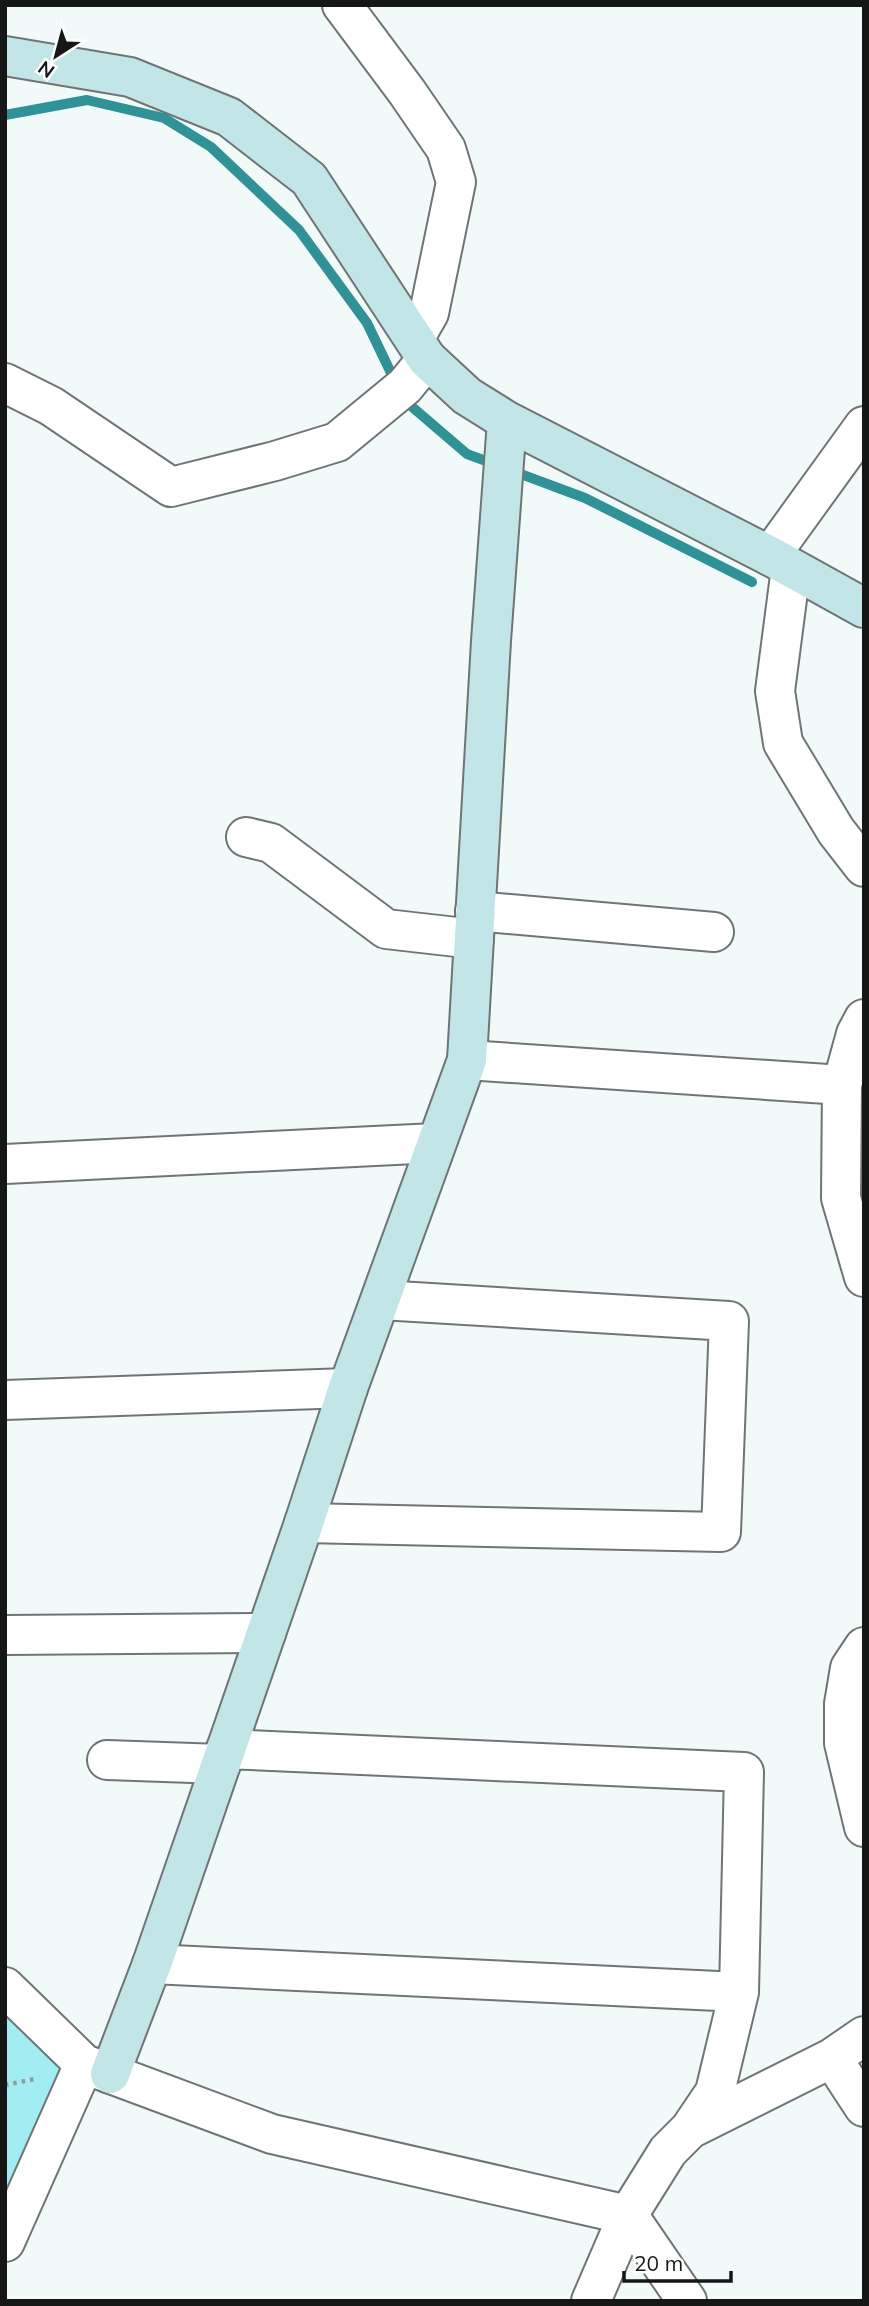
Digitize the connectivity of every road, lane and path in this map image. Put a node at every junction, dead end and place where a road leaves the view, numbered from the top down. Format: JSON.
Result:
{"nodes":[{"id":1,"x":342,"y":5,"type":"edge"},
{"id":2,"x":5,"y":55,"type":"edge"},
{"id":3,"x":410,"y":370,"type":"junction"},
{"id":4,"x":5,"y":383,"type":"edge"},
{"id":5,"x":864,"y":426,"type":"edge"},
{"id":6,"x":505,"y":453,"type":"junction"},
{"id":7,"x":780,"y":562,"type":"junction"},
{"id":8,"x":864,"y":608,"type":"edge"},
{"id":9,"x":246,"y":836,"type":"dead end"},
{"id":10,"x":864,"y":867,"type":"edge"},
{"id":11,"x":475,"y":925,"type":"junction"},
{"id":12,"x":714,"y":932,"type":"dead end"},
{"id":13,"x":864,"y":1019,"type":"edge"},
{"id":14,"x":467,"y":1060,"type":"junction"},
{"id":15,"x":842,"y":1085,"type":"junction"},
{"id":16,"x":436,"y":1143,"type":"junction"},
{"id":17,"x":5,"y":1164,"type":"edge"},
{"id":18,"x":864,"y":1277,"type":"edge"},
{"id":19,"x":381,"y":1300,"type":"junction"},
{"id":20,"x":348,"y":1388,"type":"junction"},
{"id":21,"x":5,"y":1401,"type":"edge"},
{"id":22,"x":304,"y":1523,"type":"junction"},
{"id":23,"x":266,"y":1633,"type":"junction"},
{"id":24,"x":5,"y":1635,"type":"edge"},
{"id":25,"x":859,"y":1662,"type":"edge"},
{"id":26,"x":223,"y":1756,"type":"junction"},
{"id":27,"x":107,"y":1760,"type":"dead end"},
{"id":28,"x":863,"y":1834,"type":"edge"},
{"id":29,"x":152,"y":1964,"type":"junction"},
{"id":30,"x":5,"y":1987,"type":"edge"},
{"id":31,"x":739,"y":1992,"type":"junction"},
{"id":32,"x":864,"y":2036,"type":"edge"},
{"id":33,"x":832,"y":2058,"type":"junction"},
{"id":34,"x":97,"y":2069,"type":"junction"},
{"id":35,"x":864,"y":2107,"type":"edge"},
{"id":36,"x":690,"y":2129,"type":"junction"},
{"id":37,"x":628,"y":2215,"type":"junction"},
{"id":38,"x":5,"y":2242,"type":"edge"},
{"id":39,"x":591,"y":2301,"type":"edge"},
{"id":40,"x":687,"y":2301,"type":"edge"}],
"edges":[{"from":1,"to":3,"type":"street"},
{"from":2,"to":3,"type":"street"},
{"from":3,"to":4,"type":"street"},
{"from":3,"to":6,"type":"street"},
{"from":5,"to":7,"type":"street"},
{"from":6,"to":7,"type":"street"},
{"from":6,"to":11,"type":"street"},
{"from":7,"to":8,"type":"street"},
{"from":7,"to":10,"type":"street"},
{"from":9,"to":11,"type":"street"},
{"from":11,"to":12,"type":"street"},
{"from":11,"to":14,"type":"street"},
{"from":13,"to":15,"type":"street"},
{"from":14,"to":15,"type":"street"},
{"from":14,"to":16,"type":"street"},
{"from":15,"to":18,"type":"street"},
{"from":16,"to":17,"type":"street"},
{"from":16,"to":19,"type":"street"},
{"from":19,"to":20,"type":"street"},
{"from":19,"to":22,"type":"street"},
{"from":20,"to":21,"type":"street"},
{"from":20,"to":22,"type":"street"},
{"from":22,"to":23,"type":"street"},
{"from":23,"to":24,"type":"street"},
{"from":23,"to":26,"type":"street"},
{"from":25,"to":28,"type":"street"},
{"from":26,"to":27,"type":"street"},
{"from":26,"to":29,"type":"street"},
{"from":26,"to":31,"type":"street"},
{"from":29,"to":31,"type":"street"},
{"from":29,"to":34,"type":"street"},
{"from":30,"to":34,"type":"street"},
{"from":31,"to":36,"type":"street"},
{"from":32,"to":33,"type":"street"},
{"from":33,"to":35,"type":"street"},
{"from":33,"to":36,"type":"street"},
{"from":34,"to":37,"type":"street"},
{"from":34,"to":38,"type":"street"},
{"from":36,"to":37,"type":"street"},
{"from":37,"to":39,"type":"street"},
{"from":37,"to":40,"type":"street"}]}
